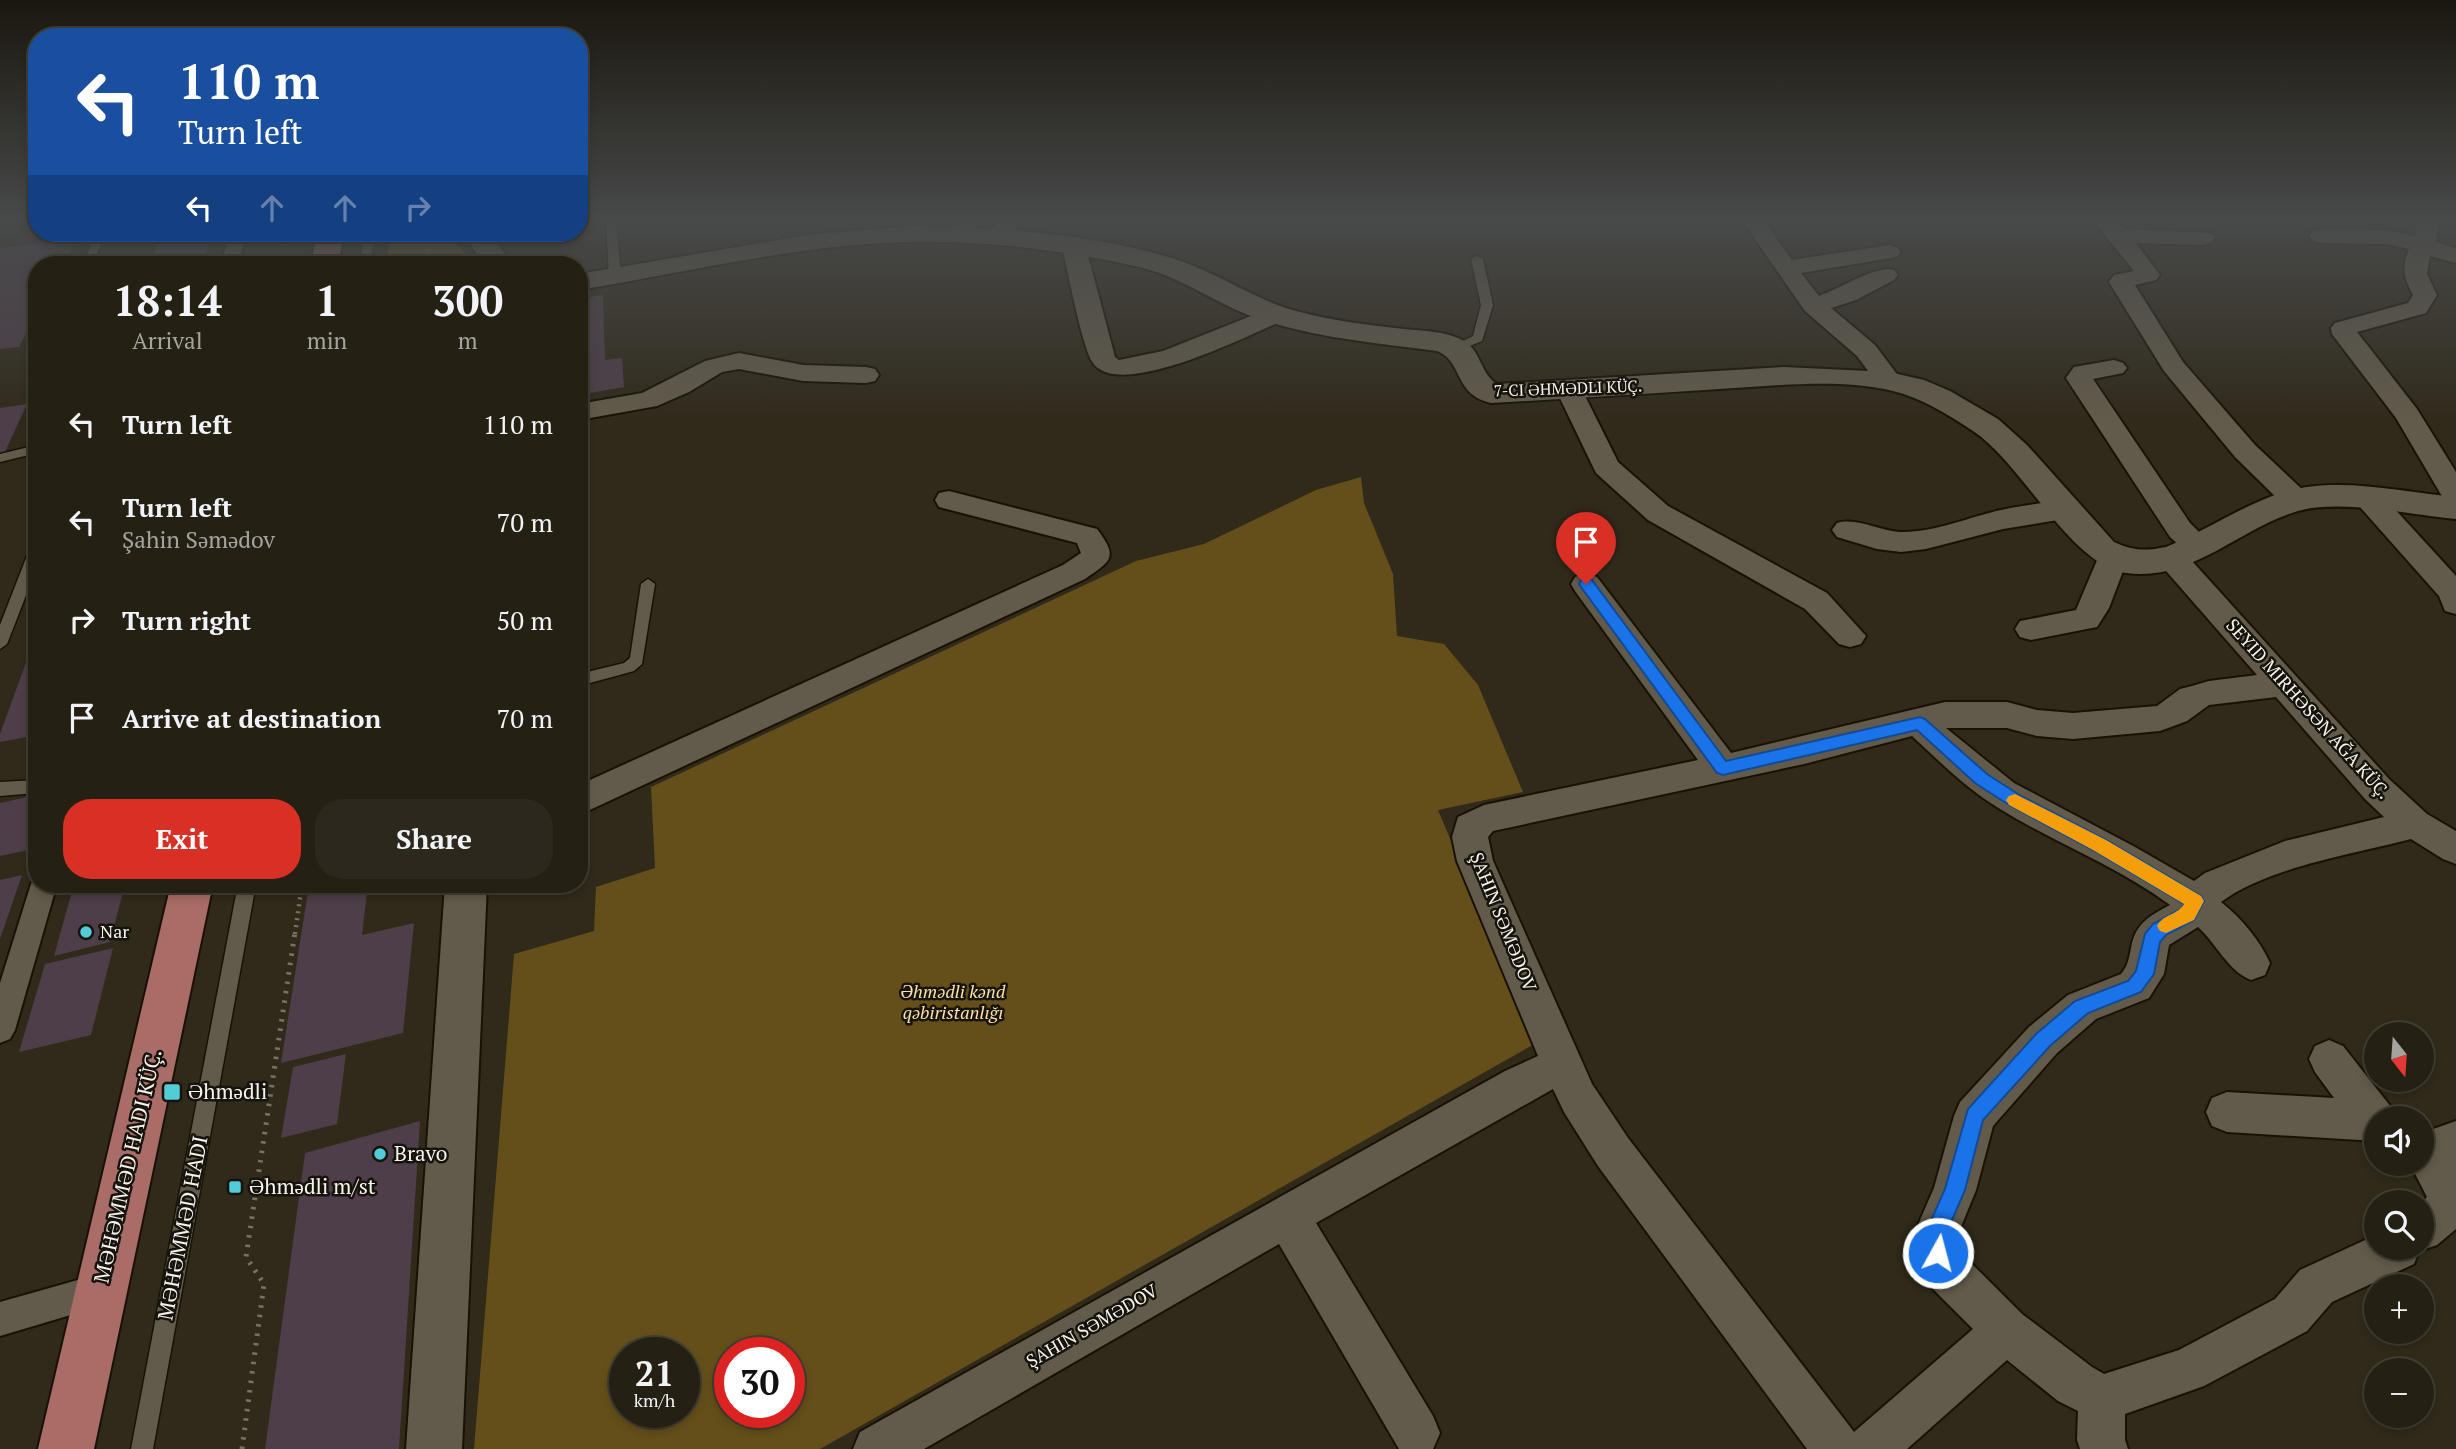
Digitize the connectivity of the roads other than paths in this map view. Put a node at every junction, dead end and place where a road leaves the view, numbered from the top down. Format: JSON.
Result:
{"nodes":[{"id":1,"x":1084,"y":287,"type":"edge"},
{"id":2,"x":1211,"y":287,"type":"edge"},
{"id":3,"x":1483,"y":287,"type":"edge"},
{"id":4,"x":1800,"y":287,"type":"edge"},
{"id":5,"x":1858,"y":287,"type":"edge"},
{"id":6,"x":2124,"y":287,"type":"edge"},
{"id":7,"x":2421,"y":287,"type":"edge"},
{"id":8,"x":1814,"y":306,"type":"junction"},
{"id":9,"x":1275,"y":315,"type":"junction"},
{"id":10,"x":1457,"y":347,"type":"junction"},
{"id":11,"x":2114,"y":368,"type":"dead end"},
{"id":12,"x":866,"y":375,"type":"dead end"},
{"id":13,"x":1889,"y":381,"type":"junction"},
{"id":14,"x":1569,"y":390,"type":"junction"},
{"id":15,"x":588,"y":410,"type":"edge"},
{"id":16,"x":28,"y":451,"type":"edge"},
{"id":17,"x":0,"y":458,"type":"edge"},
{"id":18,"x":2456,"y":496,"type":"edge"},
{"id":19,"x":949,"y":500,"type":"dead end"},
{"id":20,"x":2296,"y":500,"type":"junction"},
{"id":21,"x":2370,"y":500,"type":"junction"},
{"id":22,"x":2456,"y":508,"type":"edge"},
{"id":23,"x":2066,"y":510,"type":"junction"},
{"id":24,"x":1847,"y":530,"type":"dead end"},
{"id":25,"x":2184,"y":552,"type":"junction"},
{"id":26,"x":2113,"y":558,"type":"junction"},
{"id":27,"x":28,"y":571,"type":"edge"},
{"id":28,"x":648,"y":584,"type":"dead end"},
{"id":29,"x":1586,"y":584,"type":"dead end"},
{"id":30,"x":2456,"y":603,"type":"edge"},
{"id":31,"x":2031,"y":629,"type":"dead end"},
{"id":32,"x":1850,"y":636,"type":"dead end"},
{"id":33,"x":0,"y":644,"type":"edge"},
{"id":34,"x":588,"y":678,"type":"edge"},
{"id":35,"x":2286,"y":684,"type":"junction"},
{"id":36,"x":1920,"y":723,"type":"junction"},
{"id":37,"x":1723,"y":768,"type":"junction"},
{"id":38,"x":28,"y":787,"type":"edge"},
{"id":39,"x":0,"y":789,"type":"edge"},
{"id":40,"x":588,"y":797,"type":"edge"},
{"id":41,"x":2415,"y":824,"type":"junction"},
{"id":42,"x":2456,"y":849,"type":"edge"},
{"id":43,"x":41,"y":893,"type":"edge"},
{"id":44,"x":189,"y":893,"type":"edge"},
{"id":45,"x":245,"y":893,"type":"edge"},
{"id":46,"x":466,"y":893,"type":"edge"},
{"id":47,"x":2195,"y":901,"type":"junction"},
{"id":48,"x":2251,"y":963,"type":"dead end"},
{"id":49,"x":0,"y":1030,"type":"edge"},
{"id":50,"x":2329,"y":1059,"type":"dead end"},
{"id":51,"x":1562,"y":1065,"type":"junction"},
{"id":52,"x":2365,"y":1106,"type":"edge"},
{"id":53,"x":2227,"y":1112,"type":"dead end"},
{"id":54,"x":2364,"y":1120,"type":"edge"},
{"id":55,"x":2434,"y":1147,"type":"edge"},
{"id":56,"x":2454,"y":1201,"type":"edge"},
{"id":57,"x":1287,"y":1215,"type":"junction"},
{"id":58,"x":2434,"y":1219,"type":"edge"},
{"id":59,"x":2372,"y":1260,"type":"edge"},
{"id":60,"x":99,"y":1291,"type":"junction"},
{"id":61,"x":0,"y":1319,"type":"edge"},
{"id":62,"x":2006,"y":1329,"type":"junction"},
{"id":63,"x":2102,"y":1398,"type":"junction"},
{"id":64,"x":1416,"y":1433,"type":"dead end"},
{"id":65,"x":66,"y":1449,"type":"edge"},
{"id":66,"x":142,"y":1449,"type":"edge"},
{"id":67,"x":435,"y":1449,"type":"edge"},
{"id":68,"x":877,"y":1449,"type":"edge"},
{"id":69,"x":1837,"y":1449,"type":"edge"},
{"id":70,"x":1871,"y":1449,"type":"edge"},
{"id":71,"x":2104,"y":1449,"type":"edge"}],
"edges":[{"from":1,"to":9,"type":"street"},
{"from":2,"to":9,"type":"street"},
{"from":3,"to":10,"type":"lane"},
{"from":4,"to":8,"type":"street"},
{"from":5,"to":8,"type":"street"},
{"from":6,"to":20,"type":"street"},
{"from":7,"to":18,"type":"street"},
{"from":8,"to":13,"type":"street"},
{"from":9,"to":10,"type":"street"},
{"from":10,"to":14,"type":"street","name":"7-CI ƏHMƏDLI KÜÇ."},
{"from":11,"to":25,"type":"street","name":"SEYID MIRHƏSƏN AĞA KÜÇ."},
{"from":12,"to":15,"type":"street"},
{"from":13,"to":14,"type":"street","name":"7-CI ƏHMƏDLI KÜÇ."},
{"from":13,"to":23,"type":"street","name":"7-CI ƏHMƏDLI KÜÇ."},
{"from":14,"to":32,"type":"street"},
{"from":16,"to":17,"type":"lane"},
{"from":19,"to":40,"type":"street"},
{"from":20,"to":21,"type":"street"},
{"from":20,"to":25,"type":"street"},
{"from":21,"to":22,"type":"street"},
{"from":21,"to":30,"type":"street"},
{"from":23,"to":24,"type":"street"},
{"from":23,"to":26,"type":"street","name":"7-CI ƏHMƏDLI KÜÇ."},
{"from":25,"to":26,"type":"street"},
{"from":25,"to":35,"type":"street","name":"SEYID MIRHƏSƏN AĞA KÜÇ."},
{"from":26,"to":31,"type":"street"},
{"from":27,"to":33,"type":"lane"},
{"from":28,"to":34,"type":"lane"},
{"from":29,"to":37,"type":"street"},
{"from":35,"to":36,"type":"street","name":"ŞAHIN SƏMƏDOV"},
{"from":35,"to":41,"type":"street","name":"SEYID MIRHƏSƏN AĞA KÜÇ."},
{"from":36,"to":37,"type":"street","name":"ŞAHIN SƏMƏDOV"},
{"from":36,"to":47,"type":"street"},
{"from":37,"to":51,"type":"street","name":"ŞAHIN SƏMƏDOV"},
{"from":38,"to":39,"type":"lane"},
{"from":41,"to":42,"type":"street","name":"SEYID MIRHƏSƏN AĞA KÜÇ."},
{"from":41,"to":47,"type":"street"},
{"from":43,"to":49,"type":"street"},
{"from":44,"to":60,"type":"main road","name":"MƏHƏMMƏD HADI KÜÇ."},
{"from":45,"to":66,"type":"lane","name":"MƏHƏMMƏD HADI"},
{"from":46,"to":67,"type":"street"},
{"from":47,"to":48,"type":"street"},
{"from":47,"to":62,"type":"street"},
{"from":50,"to":52,"type":"street"},
{"from":51,"to":57,"type":"street","name":"ŞAHIN SƏMƏDOV"},
{"from":51,"to":69,"type":"street"},
{"from":53,"to":54,"type":"street"},
{"from":55,"to":56,"type":"street"},
{"from":56,"to":58,"type":"street"},
{"from":57,"to":64,"type":"street"},
{"from":57,"to":68,"type":"street","name":"ŞAHIN SƏMƏDOV"},
{"from":59,"to":63,"type":"street"},
{"from":60,"to":61,"type":"street"},
{"from":60,"to":65,"type":"main road","name":"MƏHƏMMƏD HADI KÜÇ."},
{"from":62,"to":63,"type":"street"},
{"from":62,"to":70,"type":"street"},
{"from":63,"to":71,"type":"street"}]}
